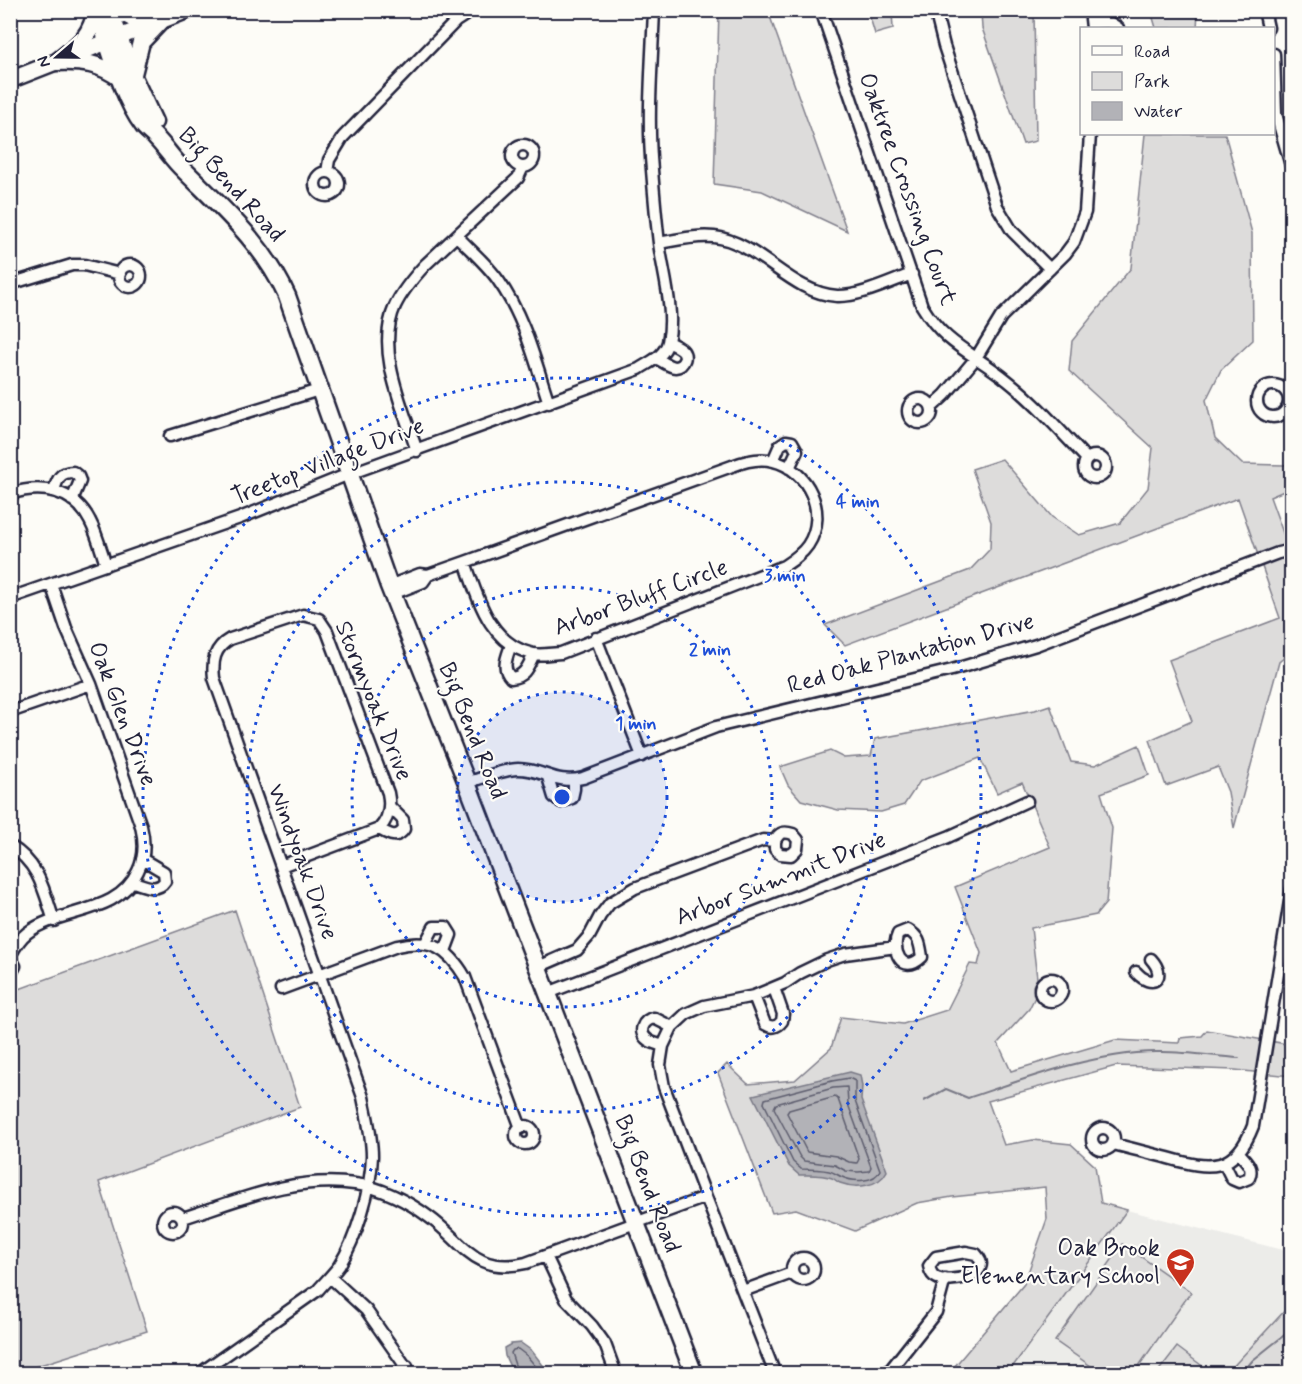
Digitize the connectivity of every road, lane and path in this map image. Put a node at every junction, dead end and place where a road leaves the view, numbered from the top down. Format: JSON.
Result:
{"nodes":[{"id":1,"x":96,"y":10,"type":"edge"},
{"id":2,"x":110,"y":10,"type":"edge"},
{"id":3,"x":117,"y":10,"type":"edge"},
{"id":4,"x":189,"y":10,"type":"edge"},
{"id":5,"x":473,"y":10,"type":"edge"},
{"id":6,"x":654,"y":10,"type":"edge"},
{"id":7,"x":821,"y":10,"type":"edge"},
{"id":8,"x":935,"y":10,"type":"edge"},
{"id":9,"x":1090,"y":10,"type":"edge"},
{"id":10,"x":1264,"y":10,"type":"edge"},
{"id":11,"x":160,"y":22,"type":"junction"},
{"id":12,"x":1092,"y":26,"type":"edge"},
{"id":13,"x":1116,"y":27,"type":"edge"},
{"id":14,"x":1268,"y":27,"type":"edge"},
{"id":15,"x":113,"y":40,"type":"junction"},
{"id":16,"x":57,"y":62,"type":"junction"},
{"id":17,"x":127,"y":77,"type":"junction"},
{"id":18,"x":10,"y":80,"type":"edge"},
{"id":19,"x":1275,"y":84,"type":"edge"},
{"id":20,"x":1090,"y":135,"type":"edge"},
{"id":21,"x":523,"y":167,"type":"dead end"},
{"id":22,"x":1292,"y":169,"type":"edge"},
{"id":23,"x":327,"y":172,"type":"dead end"},
{"id":24,"x":457,"y":236,"type":"junction"},
{"id":25,"x":659,"y":243,"type":"junction"},
{"id":26,"x":1050,"y":269,"type":"junction"},
{"id":27,"x":120,"y":274,"type":"dead end"},
{"id":28,"x":912,"y":274,"type":"junction"},
{"id":29,"x":10,"y":284,"type":"edge"},
{"id":30,"x":668,"y":342,"type":"junction"},
{"id":31,"x":976,"y":358,"type":"junction"},
{"id":32,"x":658,"y":359,"type":"junction"},
{"id":33,"x":319,"y":390,"type":"junction"},
{"id":34,"x":549,"y":403,"type":"junction"},
{"id":35,"x":932,"y":407,"type":"dead end"},
{"id":36,"x":170,"y":436,"type":"dead end"},
{"id":37,"x":417,"y":451,"type":"junction"},
{"id":38,"x":1087,"y":459,"type":"dead end"},
{"id":39,"x":773,"y":461,"type":"junction"},
{"id":40,"x":789,"y":468,"type":"junction"},
{"id":41,"x":349,"y":474,"type":"junction"},
{"id":42,"x":54,"y":491,"type":"junction"},
{"id":43,"x":10,"y":494,"type":"edge"},
{"id":44,"x":72,"y":500,"type":"junction"},
{"id":45,"x":1292,"y":550,"type":"edge"},
{"id":46,"x":465,"y":562,"type":"junction"},
{"id":47,"x":106,"y":565,"type":"junction"},
{"id":48,"x":51,"y":584,"type":"junction"},
{"id":49,"x":390,"y":590,"type":"junction"},
{"id":50,"x":10,"y":598,"type":"edge"},
{"id":51,"x":311,"y":616,"type":"joint"},
{"id":52,"x":596,"y":638,"type":"junction"},
{"id":53,"x":512,"y":645,"type":"junction"},
{"id":54,"x":534,"y":654,"type":"junction"},
{"id":55,"x":92,"y":684,"type":"junction"},
{"id":56,"x":10,"y":712,"type":"edge"},
{"id":57,"x":642,"y":756,"type":"junction"},
{"id":58,"x":548,"y":777,"type":"junction"},
{"id":59,"x":574,"y":780,"type":"junction"},
{"id":60,"x":467,"y":783,"type":"junction"},
{"id":61,"x":1027,"y":801,"type":"dead end"},
{"id":62,"x":390,"y":807,"type":"junction"},
{"id":63,"x":379,"y":829,"type":"junction"},
{"id":64,"x":775,"y":841,"type":"dead end"},
{"id":65,"x":10,"y":846,"type":"edge"},
{"id":66,"x":142,"y":859,"type":"junction"},
{"id":67,"x":281,"y":866,"type":"junction"},
{"id":68,"x":133,"y":882,"type":"junction"},
{"id":69,"x":1292,"y":890,"type":"edge"},
{"id":70,"x":54,"y":921,"type":"junction"},
{"id":71,"x":425,"y":944,"type":"junction"},
{"id":72,"x":896,"y":947,"type":"dead end"},
{"id":73,"x":445,"y":951,"type":"junction"},
{"id":74,"x":10,"y":957,"type":"edge"},
{"id":75,"x":1151,"y":959,"type":"dead end"},
{"id":76,"x":538,"y":968,"type":"junction"},
{"id":77,"x":1136,"y":972,"type":"dead end"},
{"id":78,"x":10,"y":975,"type":"edge"},
{"id":79,"x":320,"y":975,"type":"junction"},
{"id":80,"x":774,"y":988,"type":"junction"},
{"id":81,"x":281,"y":989,"type":"dead end"},
{"id":82,"x":548,"y":993,"type":"junction"},
{"id":83,"x":754,"y":996,"type":"junction"},
{"id":84,"x":672,"y":1027,"type":"junction"},
{"id":85,"x":663,"y":1046,"type":"junction"},
{"id":86,"x":521,"y":1128,"type":"dead end"},
{"id":87,"x":1114,"y":1144,"type":"dead end"},
{"id":88,"x":1239,"y":1153,"type":"junction"},
{"id":89,"x":1224,"y":1162,"type":"junction"},
{"id":90,"x":368,"y":1187,"type":"junction"},
{"id":91,"x":706,"y":1197,"type":"junction"},
{"id":92,"x":183,"y":1218,"type":"dead end"},
{"id":93,"x":637,"y":1223,"type":"junction"},
{"id":94,"x":546,"y":1256,"type":"junction"},
{"id":95,"x":792,"y":1273,"type":"dead end"},
{"id":96,"x":330,"y":1277,"type":"junction"},
{"id":97,"x":945,"y":1279,"type":"dead end"},
{"id":98,"x":743,"y":1291,"type":"junction"},
{"id":99,"x":409,"y":1370,"type":"edge"},
{"id":100,"x":199,"y":1374,"type":"edge"},
{"id":101,"x":396,"y":1374,"type":"edge"},
{"id":102,"x":616,"y":1374,"type":"edge"},
{"id":103,"x":694,"y":1374,"type":"edge"},
{"id":104,"x":775,"y":1374,"type":"edge"},
{"id":105,"x":886,"y":1374,"type":"edge"}],
"edges":[{"from":1,"to":15,"type":"main road","name":"Big Bend Road"},
{"from":1,"to":16,"type":"main road"},
{"from":2,"to":15,"type":"main road","name":"Big Bend Road"},
{"from":3,"to":11,"type":"main road"},
{"from":4,"to":11,"type":"main road"},
{"from":5,"to":23,"type":"street"},
{"from":6,"to":25,"type":"street"},
{"from":7,"to":28,"type":"street","name":"Oaktree Crossing Court"},
{"from":8,"to":26,"type":"street"},
{"from":9,"to":12,"type":"street"},
{"from":10,"to":14,"type":"street"},
{"from":11,"to":15,"type":"main road"},
{"from":11,"to":17,"type":"main road"},
{"from":12,"to":13,"type":"street"},
{"from":15,"to":16,"type":"main road"},
{"from":15,"to":17,"type":"main road","name":"Big Bend Road"},
{"from":16,"to":17,"type":"main road"},
{"from":16,"to":18,"type":"main road"},
{"from":17,"to":33,"type":"main road","name":"Big Bend Road"},
{"from":19,"to":22,"type":"street"},
{"from":20,"to":26,"type":"street"},
{"from":21,"to":24,"type":"street"},
{"from":24,"to":34,"type":"street"},
{"from":24,"to":37,"type":"street"},
{"from":25,"to":28,"type":"street"},
{"from":25,"to":30,"type":"street"},
{"from":26,"to":31,"type":"street"},
{"from":27,"to":29,"type":"street"},
{"from":28,"to":31,"type":"street","name":"Oaktree Crossing Court"},
{"from":30,"to":32,"type":"street"},
{"from":30,"to":32,"type":"street"},
{"from":31,"to":35,"type":"street"},
{"from":31,"to":38,"type":"street","name":"Oaktree Crossing Court"},
{"from":32,"to":34,"type":"street","name":"Treetop Village Drive"},
{"from":33,"to":36,"type":"street"},
{"from":33,"to":41,"type":"main road","name":"Big Bend Road"},
{"from":34,"to":37,"type":"street","name":"Treetop Village Drive"},
{"from":37,"to":41,"type":"street","name":"Treetop Village Drive"},
{"from":39,"to":40,"type":"street","name":"Arbor Bluff Circle"},
{"from":39,"to":40,"type":"street"},
{"from":39,"to":46,"type":"street","name":"Arbor Bluff Circle"},
{"from":40,"to":52,"type":"street","name":"Arbor Bluff Circle"},
{"from":41,"to":47,"type":"street","name":"Treetop Village Drive"},
{"from":41,"to":49,"type":"main road","name":"Big Bend Road"},
{"from":42,"to":43,"type":"street"},
{"from":42,"to":44,"type":"street"},
{"from":42,"to":44,"type":"street"},
{"from":44,"to":47,"type":"street"},
{"from":45,"to":57,"type":"street","name":"Red Oak Plantation Drive"},
{"from":46,"to":49,"type":"street","name":"Arbor Bluff Circle"},
{"from":46,"to":53,"type":"street","name":"Arbor Bluff Circle"},
{"from":47,"to":48,"type":"street","name":"Treetop Village Drive"},
{"from":48,"to":50,"type":"street","name":"Treetop Village Drive"},
{"from":48,"to":55,"type":"street","name":"Oak Glen Drive"},
{"from":49,"to":60,"type":"main road","name":"Big Bend Road"},
{"from":51,"to":62,"type":"street","name":"Stormyoak Drive"},
{"from":51,"to":67,"type":"street","name":"Windyoak Drive"},
{"from":52,"to":54,"type":"street","name":"Arbor Bluff Circle"},
{"from":52,"to":57,"type":"street"},
{"from":53,"to":54,"type":"street","name":"Arbor Bluff Circle"},
{"from":53,"to":54,"type":"street","name":"Arbor Bluff Circle"},
{"from":55,"to":56,"type":"street"},
{"from":55,"to":66,"type":"street","name":"Oak Glen Drive"},
{"from":57,"to":59,"type":"street","name":"Red Oak Plantation Drive"},
{"from":58,"to":59,"type":"street","name":"Red Oak Plantation Drive"},
{"from":58,"to":59,"type":"street"},
{"from":58,"to":60,"type":"street","name":"Red Oak Plantation Drive"},
{"from":60,"to":76,"type":"main road","name":"Big Bend Road"},
{"from":61,"to":82,"type":"street","name":"Arbor Summit Drive"},
{"from":62,"to":63,"type":"street","name":"Stormyoak Drive"},
{"from":62,"to":63,"type":"street","name":"Stormyoak Drive"},
{"from":63,"to":67,"type":"street","name":"Stormyoak Drive"},
{"from":64,"to":76,"type":"street"},
{"from":65,"to":70,"type":"street"},
{"from":66,"to":68,"type":"street","name":"Oak Glen Drive"},
{"from":66,"to":68,"type":"street"},
{"from":67,"to":79,"type":"street","name":"Windyoak Drive"},
{"from":68,"to":70,"type":"street"},
{"from":69,"to":88,"type":"street"},
{"from":70,"to":74,"type":"street"},
{"from":71,"to":73,"type":"street"},
{"from":71,"to":73,"type":"street"},
{"from":71,"to":79,"type":"street"},
{"from":72,"to":80,"type":"street"},
{"from":73,"to":86,"type":"street"},
{"from":74,"to":78,"type":"street"},
{"from":75,"to":77,"type":"street"},
{"from":76,"to":82,"type":"main road","name":"Big Bend Road"},
{"from":79,"to":81,"type":"street"},
{"from":79,"to":90,"type":"street","name":"Windyoak Drive"},
{"from":80,"to":83,"type":"street"},
{"from":80,"to":83,"type":"street"},
{"from":82,"to":93,"type":"main road","name":"Big Bend Road"},
{"from":83,"to":84,"type":"street"},
{"from":84,"to":85,"type":"street"},
{"from":84,"to":85,"type":"street"},
{"from":85,"to":91,"type":"street"},
{"from":87,"to":89,"type":"street"},
{"from":88,"to":89,"type":"street"},
{"from":88,"to":89,"type":"street"},
{"from":90,"to":92,"type":"street"},
{"from":90,"to":94,"type":"street"},
{"from":90,"to":96,"type":"street","name":"Windyoak Drive"},
{"from":91,"to":93,"type":"street"},
{"from":91,"to":98,"type":"street"},
{"from":93,"to":94,"type":"street"},
{"from":93,"to":103,"type":"main road","name":"Big Bend Road"},
{"from":94,"to":102,"type":"street"},
{"from":95,"to":98,"type":"street"},
{"from":96,"to":99,"type":"street"},
{"from":96,"to":100,"type":"street","name":"Windyoak Drive"},
{"from":97,"to":105,"type":"street"},
{"from":98,"to":104,"type":"street"},
{"from":99,"to":101,"type":"street"}]}
